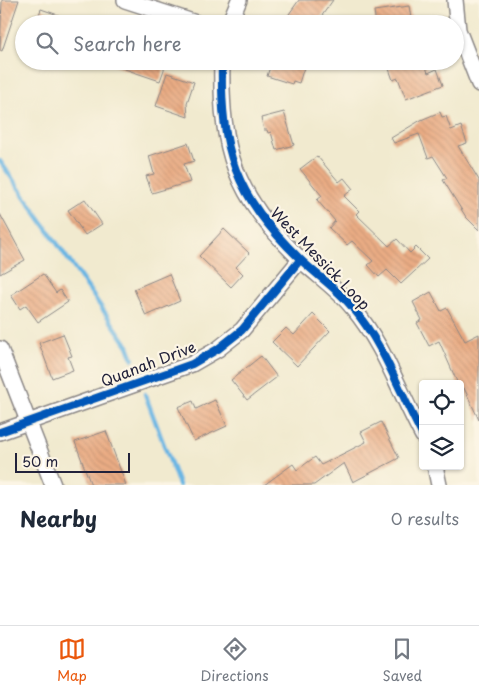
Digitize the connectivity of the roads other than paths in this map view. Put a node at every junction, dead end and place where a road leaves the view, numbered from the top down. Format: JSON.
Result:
{"nodes":[{"id":1,"x":125,"y":0,"type":"edge"},
{"id":2,"x":239,"y":0,"type":"edge"},
{"id":3,"x":455,"y":0,"type":"edge"},
{"id":4,"x":171,"y":15,"type":"edge"},
{"id":5,"x":232,"y":15,"type":"edge"},
{"id":6,"x":456,"y":15,"type":"edge"},
{"id":7,"x":464,"y":45,"type":"edge"},
{"id":8,"x":222,"y":70,"type":"edge"},
{"id":9,"x":479,"y":84,"type":"edge"},
{"id":10,"x":300,"y":260,"type":"junction"},
{"id":11,"x":0,"y":349,"type":"edge"},
{"id":12,"x":30,"y":421,"type":"junction"},
{"id":13,"x":419,"y":428,"type":"edge"},
{"id":14,"x":0,"y":432,"type":"edge"},
{"id":15,"x":436,"y":470,"type":"edge"},
{"id":16,"x":52,"y":485,"type":"edge"},
{"id":17,"x":439,"y":485,"type":"edge"}],
"edges":[{"from":1,"to":4,"type":"street"},
{"from":2,"to":5,"type":"street"},
{"from":3,"to":6,"type":"street"},
{"from":7,"to":9,"type":"street"},
{"from":8,"to":10,"type":"street","name":"West Messick Loop"},
{"from":10,"to":12,"type":"street","name":"Quanah Drive"},
{"from":10,"to":13,"type":"street","name":"West Messick Loop"},
{"from":11,"to":12,"type":"street"},
{"from":12,"to":14,"type":"street","name":"Quanah Drive"},
{"from":12,"to":16,"type":"street"},
{"from":15,"to":17,"type":"street"}]}
